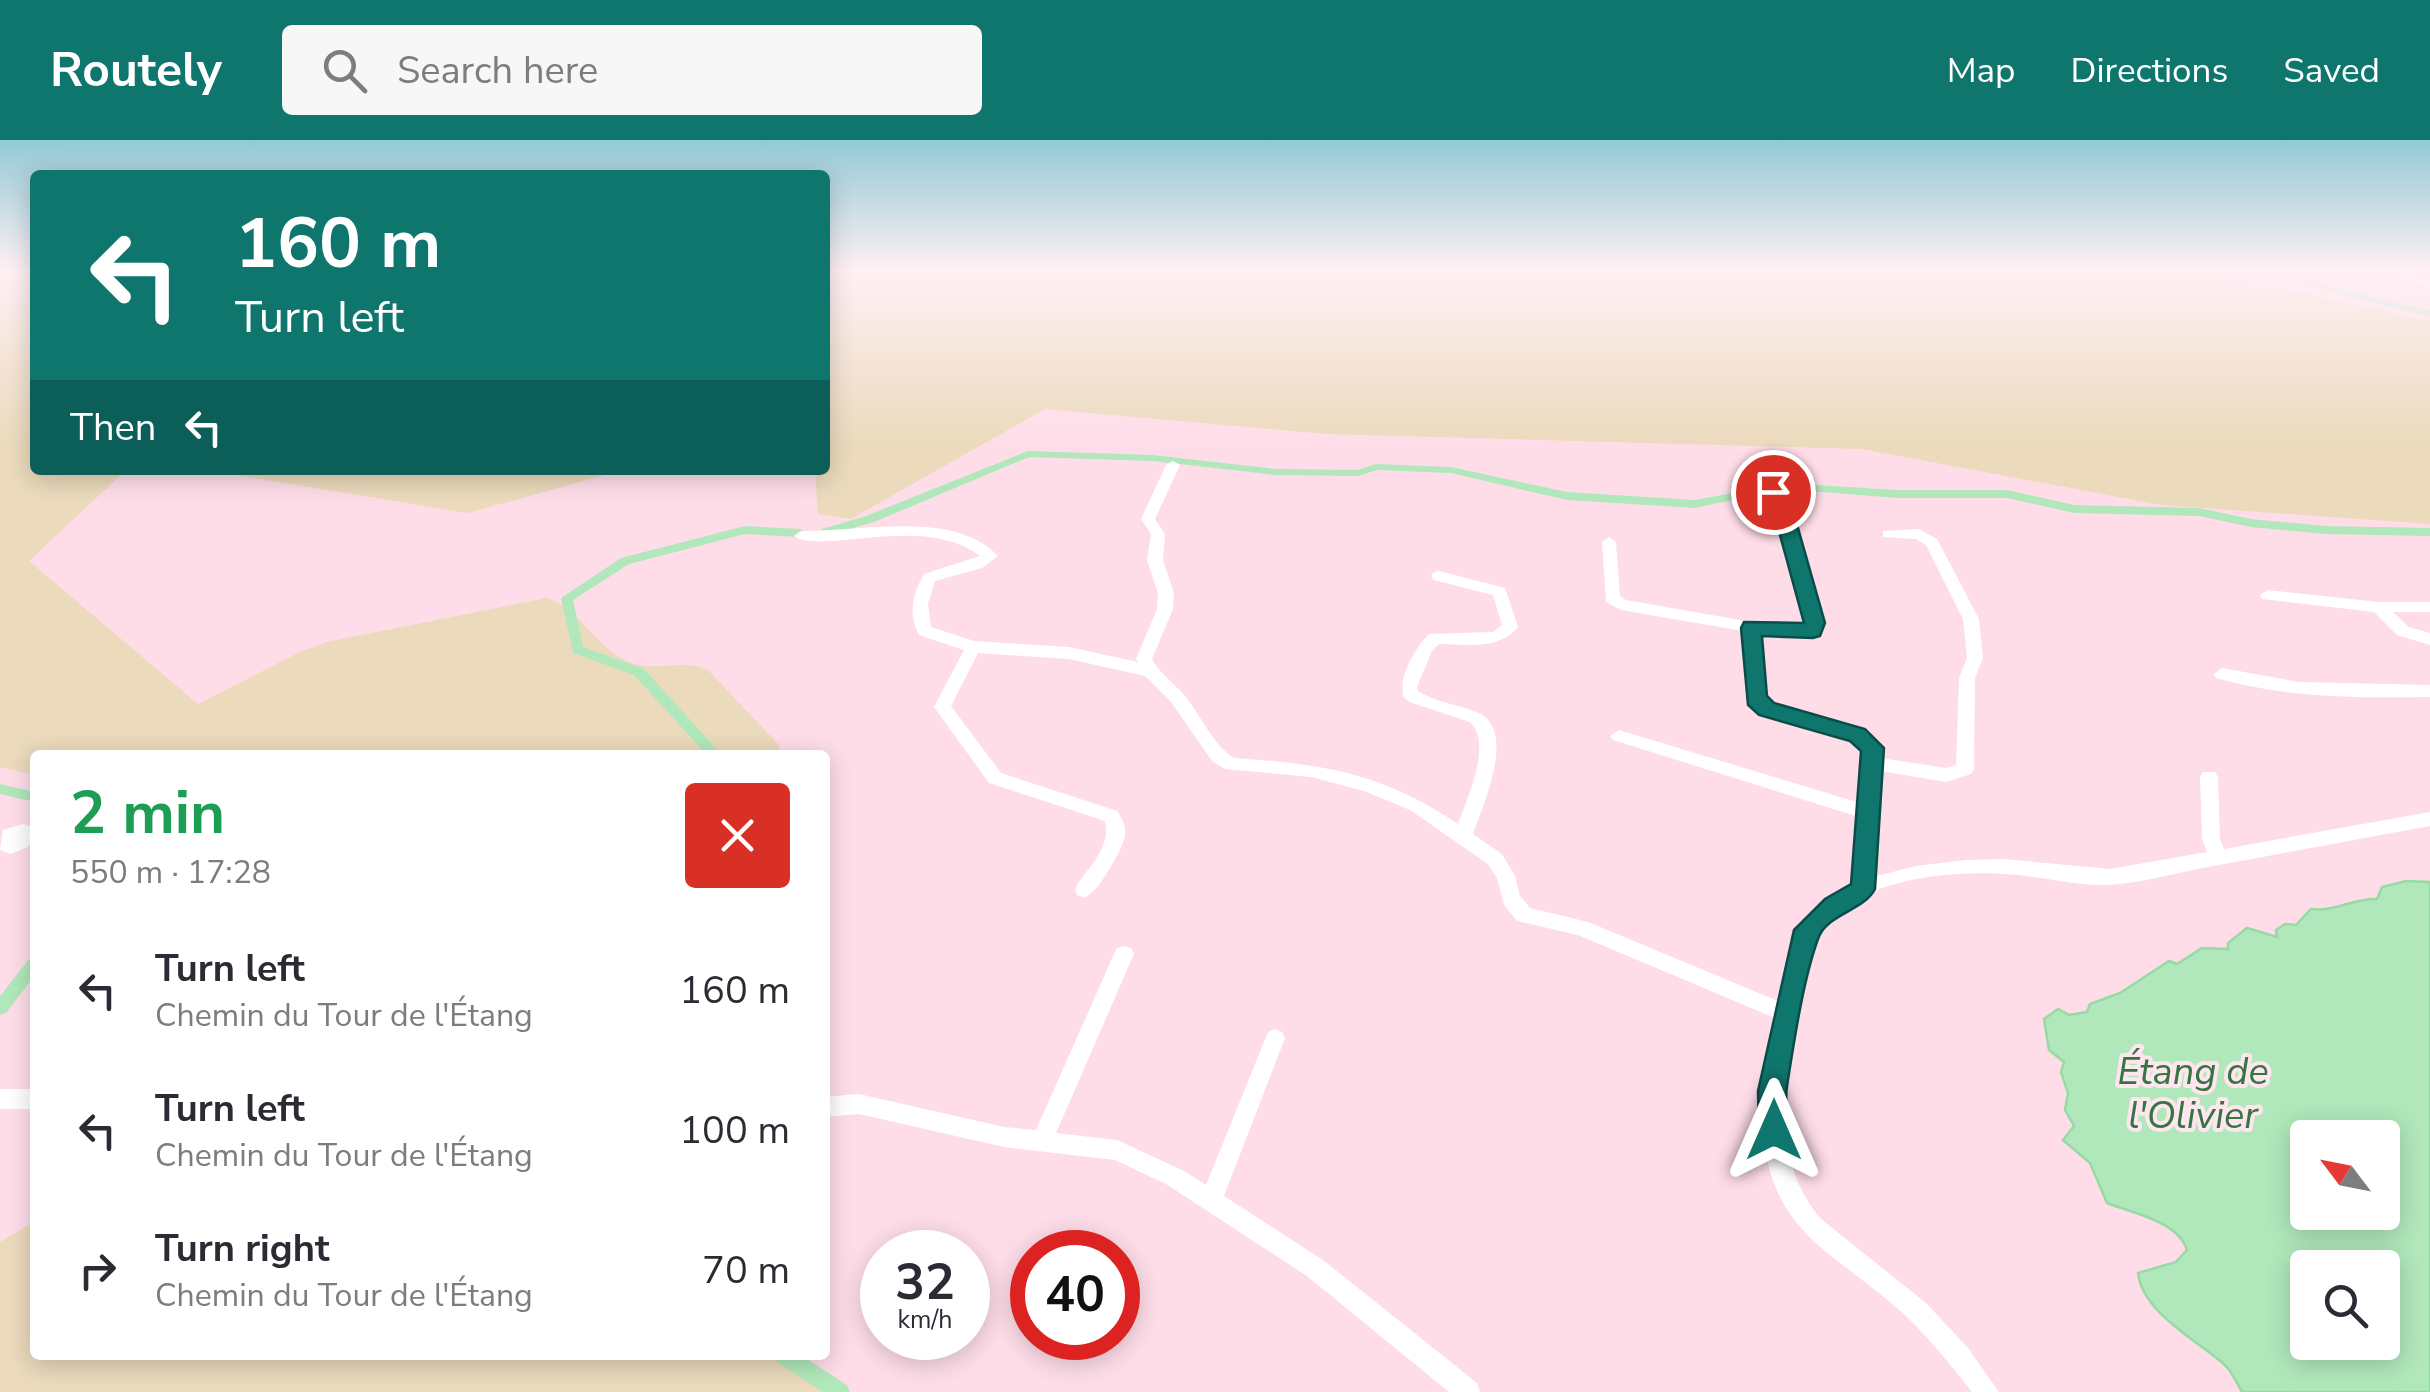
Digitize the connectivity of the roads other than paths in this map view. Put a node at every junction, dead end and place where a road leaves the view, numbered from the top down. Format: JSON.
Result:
{"nodes":[{"id":1,"x":1172,"y":465,"type":"dead end"},
{"id":2,"x":1773,"y":492,"type":"dead end"},
{"id":3,"x":1888,"y":534,"type":"dead end"},
{"id":4,"x":801,"y":536,"type":"dead end"},
{"id":5,"x":1609,"y":542,"type":"dead end"},
{"id":6,"x":1439,"y":576,"type":"dead end"},
{"id":7,"x":2268,"y":595,"type":"dead end"},
{"id":8,"x":2430,"y":606,"type":"edge"},
{"id":9,"x":2378,"y":607,"type":"junction"},
{"id":10,"x":1751,"y":628,"type":"junction"},
{"id":11,"x":2430,"y":639,"type":"edge"},
{"id":12,"x":974,"y":646,"type":"junction"},
{"id":13,"x":1150,"y":671,"type":"junction"},
{"id":14,"x":2222,"y":674,"type":"dead end"},
{"id":15,"x":2430,"y":691,"type":"edge"},
{"id":16,"x":1619,"y":736,"type":"dead end"},
{"id":17,"x":1872,"y":763,"type":"junction"},
{"id":18,"x":2209,"y":776,"type":"dead end"},
{"id":19,"x":1868,"y":813,"type":"junction"},
{"id":20,"x":2430,"y":819,"type":"edge"},
{"id":21,"x":1464,"y":834,"type":"junction"},
{"id":22,"x":2218,"y":858,"type":"junction"},
{"id":23,"x":1863,"y":889,"type":"junction"},
{"id":24,"x":1084,"y":890,"type":"dead end"},
{"id":25,"x":1124,"y":954,"type":"dead end"},
{"id":26,"x":1787,"y":1014,"type":"junction"},
{"id":27,"x":1275,"y":1038,"type":"dead end"},
{"id":28,"x":30,"y":1098,"type":"edge"},
{"id":29,"x":0,"y":1099,"type":"edge"},
{"id":30,"x":830,"y":1107,"type":"edge"},
{"id":31,"x":1042,"y":1141,"type":"junction"},
{"id":32,"x":1211,"y":1201,"type":"junction"},
{"id":33,"x":1468,"y":1392,"type":"edge"},
{"id":34,"x":1987,"y":1392,"type":"edge"}],
"edges":[{"from":1,"to":13,"type":"street"},
{"from":2,"to":10,"type":"street"},
{"from":3,"to":17,"type":"street"},
{"from":4,"to":12,"type":"street"},
{"from":5,"to":10,"type":"street"},
{"from":6,"to":21,"type":"street"},
{"from":7,"to":9,"type":"street"},
{"from":8,"to":9,"type":"street"},
{"from":9,"to":11,"type":"street"},
{"from":10,"to":17,"type":"street"},
{"from":12,"to":13,"type":"street"},
{"from":12,"to":24,"type":"street"},
{"from":13,"to":21,"type":"street"},
{"from":14,"to":15,"type":"street"},
{"from":16,"to":19,"type":"street"},
{"from":17,"to":19,"type":"street"},
{"from":18,"to":22,"type":"street"},
{"from":19,"to":23,"type":"street"},
{"from":20,"to":22,"type":"street"},
{"from":21,"to":26,"type":"street"},
{"from":22,"to":23,"type":"street"},
{"from":23,"to":26,"type":"street"},
{"from":25,"to":31,"type":"street"},
{"from":26,"to":34,"type":"street"},
{"from":27,"to":32,"type":"street"},
{"from":28,"to":29,"type":"street"},
{"from":30,"to":31,"type":"street"},
{"from":31,"to":32,"type":"street"},
{"from":32,"to":33,"type":"street"}]}
